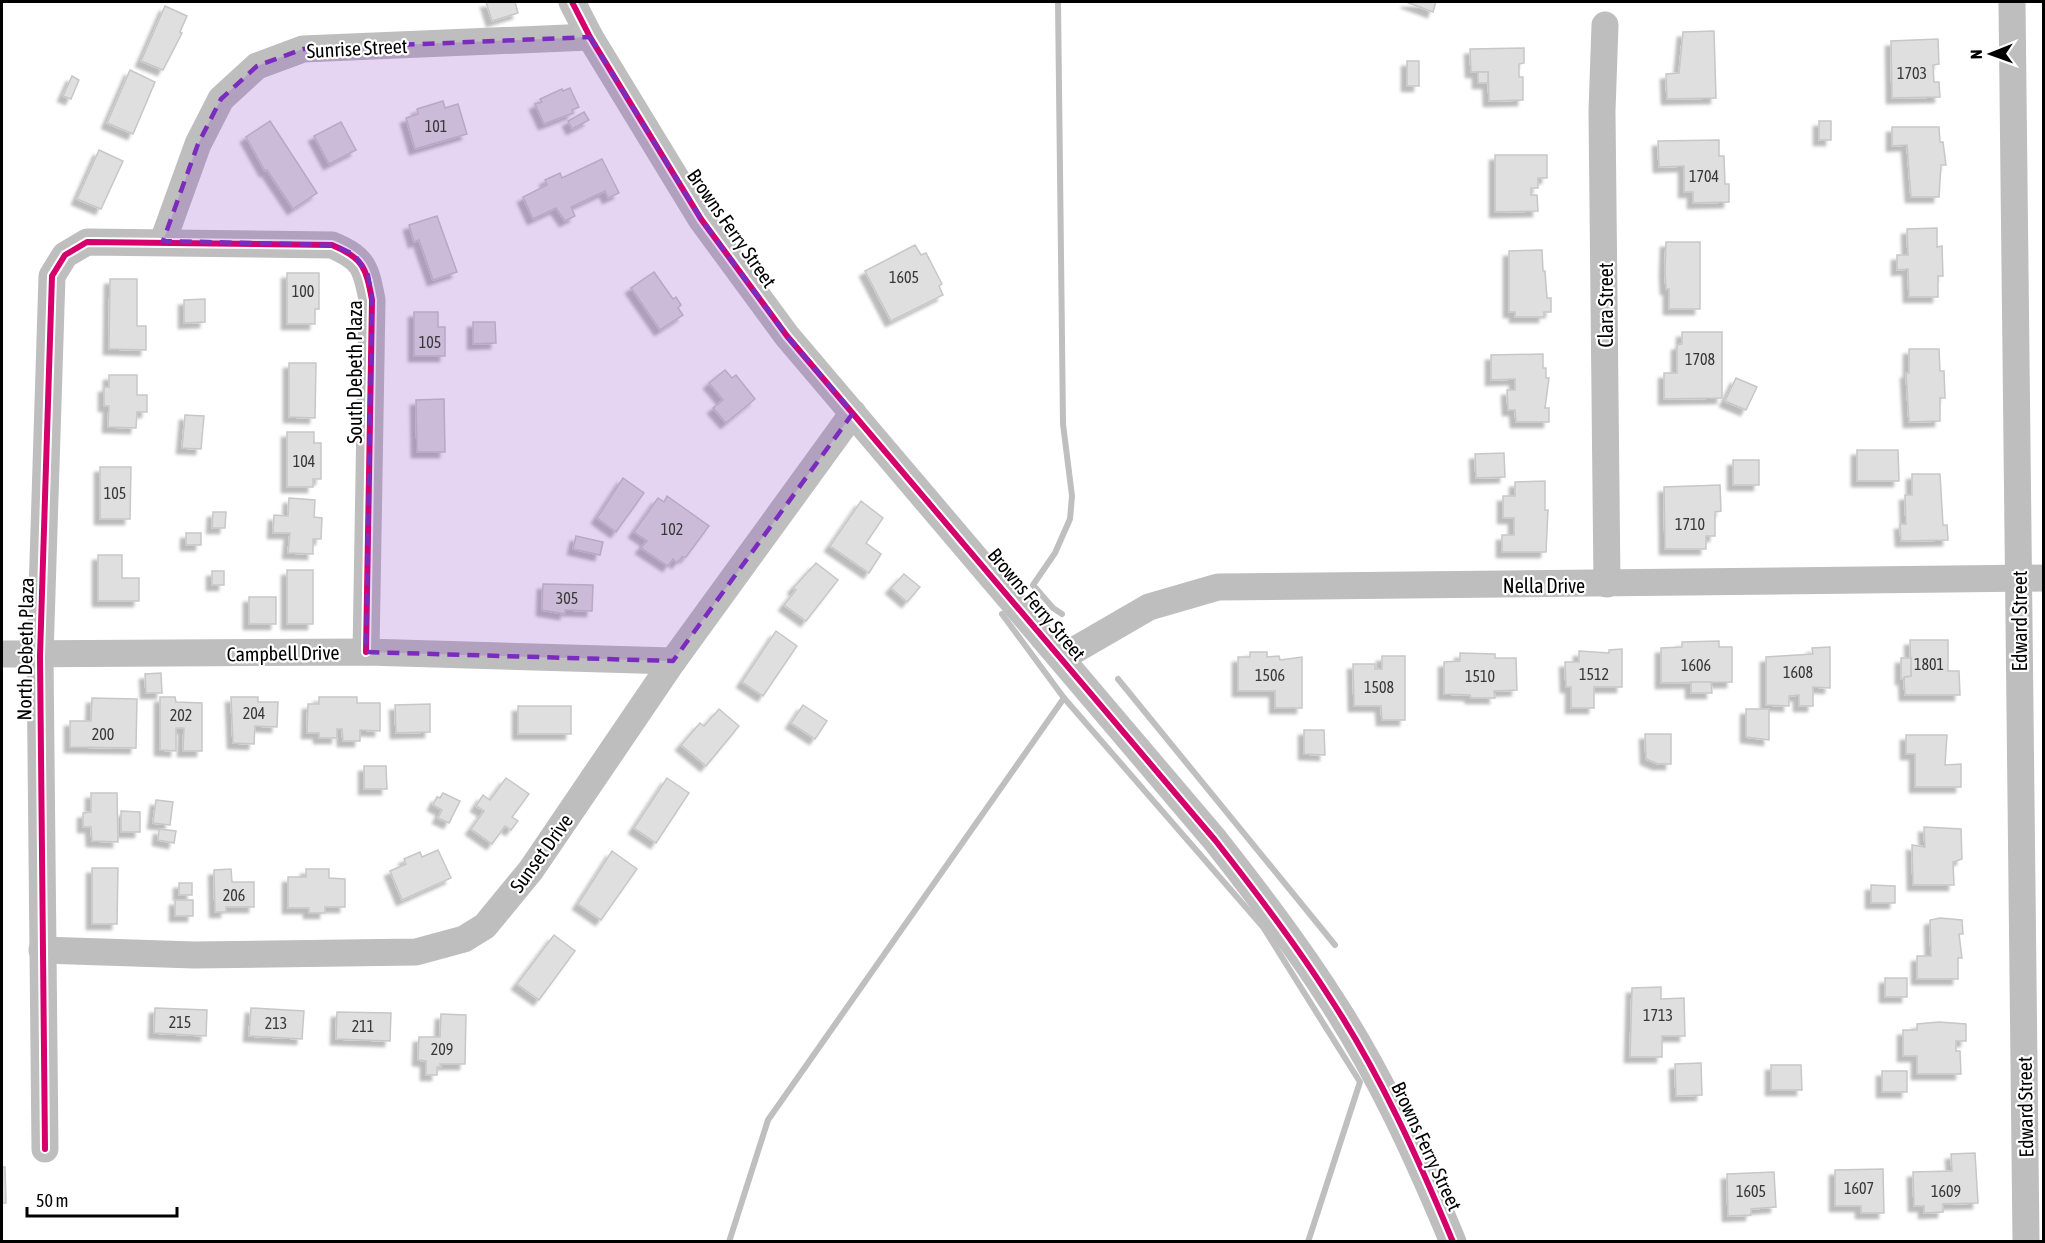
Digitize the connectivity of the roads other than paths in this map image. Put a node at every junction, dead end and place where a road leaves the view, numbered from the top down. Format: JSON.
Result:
{"nodes":[{"id":1,"x":572,"y":2,"type":"edge"},
{"id":2,"x":2012,"y":2,"type":"edge"},
{"id":3,"x":1605,"y":26,"type":"dead end"},
{"id":4,"x":591,"y":38,"type":"junction"},
{"id":5,"x":163,"y":242,"type":"junction"},
{"id":6,"x":853,"y":413,"type":"junction"},
{"id":7,"x":2032,"y":578,"type":"edge"},
{"id":8,"x":1607,"y":584,"type":"junction"},
{"id":9,"x":366,"y":652,"type":"junction"},
{"id":10,"x":2,"y":654,"type":"edge"},
{"id":11,"x":40,"y":656,"type":"junction"},
{"id":12,"x":1061,"y":658,"type":"junction"},
{"id":13,"x":673,"y":661,"type":"junction"},
{"id":14,"x":2033,"y":930,"type":"edge"},
{"id":15,"x":42,"y":950,"type":"junction"},
{"id":16,"x":45,"y":1149,"type":"dead end"},
{"id":17,"x":1453,"y":1242,"type":"edge"},
{"id":18,"x":2026,"y":1242,"type":"edge"}],
"edges":[{"from":1,"to":4,"type":"street","name":"Browns Ferry Street"},
{"from":2,"to":7,"type":"street","name":"Edward Street"},
{"from":3,"to":8,"type":"street","name":"Clara Street"},
{"from":4,"to":5,"type":"street","name":"Sunrise Street"},
{"from":4,"to":6,"type":"street","name":"Browns Ferry Street"},
{"from":5,"to":9,"type":"street","name":"South Debeth Plaza"},
{"from":5,"to":11,"type":"street","name":"North Debeth Plaza"},
{"from":6,"to":12,"type":"street","name":"Browns Ferry Street"},
{"from":6,"to":13,"type":"street","name":"Sunset Drive"},
{"from":7,"to":8,"type":"street","name":"Nella Drive"},
{"from":7,"to":14,"type":"street","name":"Edward Street"},
{"from":8,"to":12,"type":"street","name":"Nella Drive"},
{"from":9,"to":11,"type":"street","name":"Campbell Drive"},
{"from":9,"to":13,"type":"street","name":"Campbell Drive"},
{"from":10,"to":11,"type":"street","name":"Campbell Drive"},
{"from":11,"to":15,"type":"street","name":"North Debeth Plaza"},
{"from":12,"to":17,"type":"street","name":"Browns Ferry Street"},
{"from":13,"to":15,"type":"street","name":"Sunset Drive"},
{"from":14,"to":18,"type":"street","name":"Edward Street"},
{"from":15,"to":16,"type":"street","name":"North Debeth Plaza"}]}
